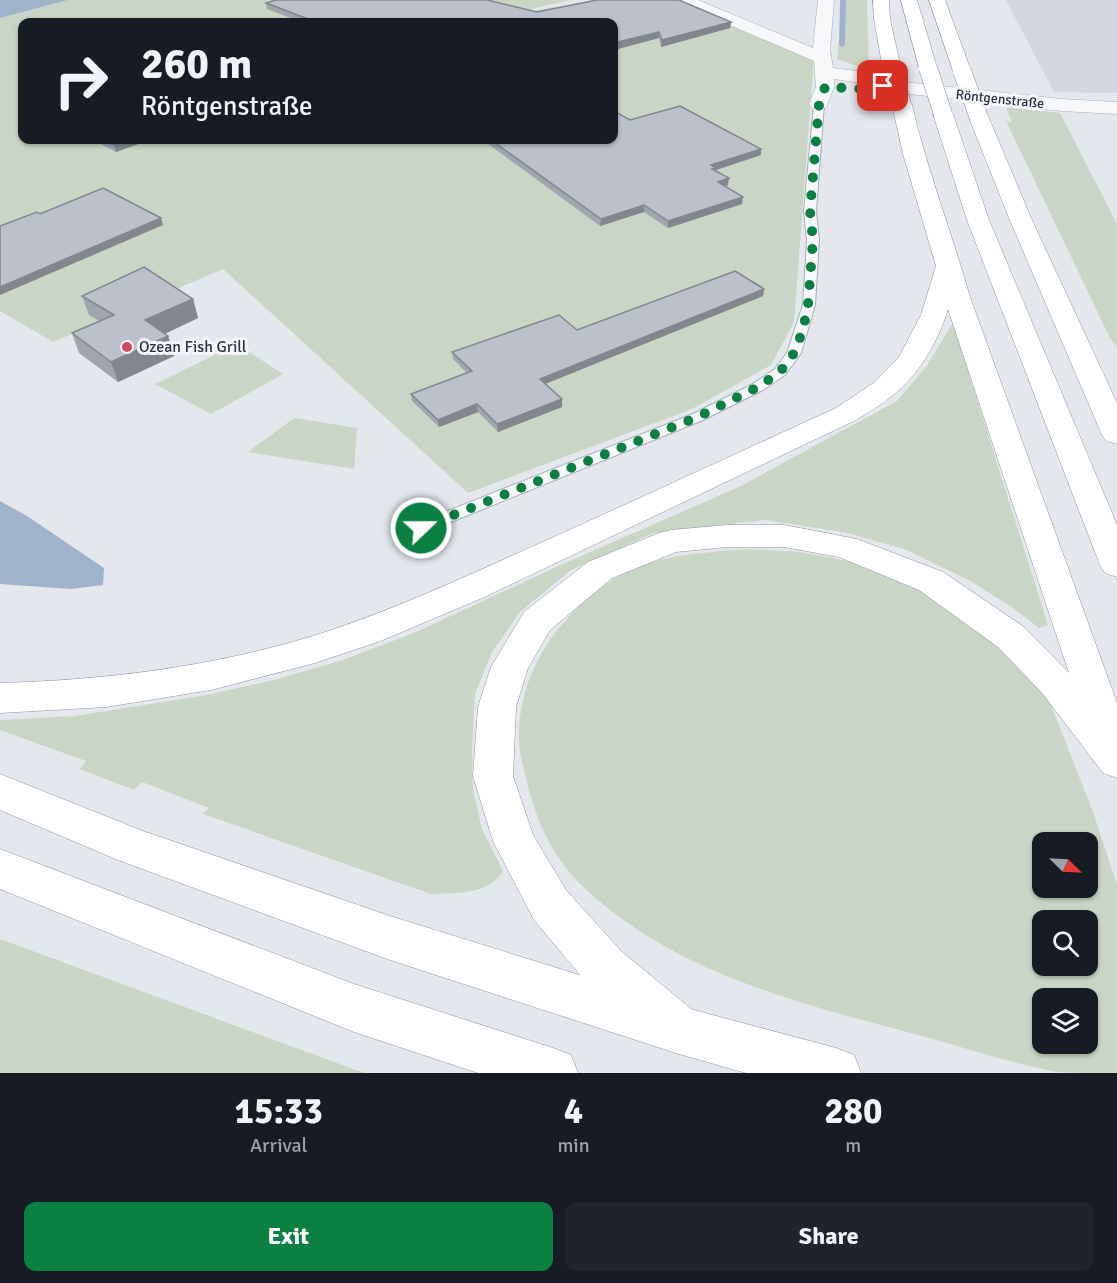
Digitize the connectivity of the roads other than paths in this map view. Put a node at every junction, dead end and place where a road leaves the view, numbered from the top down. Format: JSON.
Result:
{"nodes":[{"id":1,"x":684,"y":0,"type":"edge"},
{"id":2,"x":826,"y":0,"type":"edge"},
{"id":3,"x":881,"y":0,"type":"edge"},
{"id":4,"x":909,"y":0,"type":"edge"},
{"id":5,"x":937,"y":0,"type":"edge"},
{"id":6,"x":823,"y":80,"type":"junction"},
{"id":7,"x":1117,"y":108,"type":"edge"},
{"id":8,"x":949,"y":264,"type":"junction"},
{"id":9,"x":1069,"y":331,"type":"junction"},
{"id":10,"x":1117,"y":381,"type":"edge"},
{"id":11,"x":1117,"y":435,"type":"edge"},
{"id":12,"x":408,"y":533,"type":"dead end"},
{"id":13,"x":1117,"y":565,"type":"edge"},
{"id":14,"x":0,"y":698,"type":"edge"},
{"id":15,"x":1117,"y":754,"type":"edge"},
{"id":16,"x":1117,"y":761,"type":"edge"},
{"id":17,"x":0,"y":791,"type":"edge"},
{"id":18,"x":0,"y":869,"type":"edge"},
{"id":19,"x":679,"y":1030,"type":"junction"},
{"id":20,"x":553,"y":1073,"type":"edge"},
{"id":21,"x":836,"y":1073,"type":"edge"}],
"edges":[{"from":1,"to":6,"type":"street"},
{"from":2,"to":6,"type":"street"},
{"from":3,"to":8,"type":"highway","bridge":true},
{"from":4,"to":13,"type":"highway","bridge":true},
{"from":5,"to":9,"type":"highway","bridge":true},
{"from":6,"to":7,"type":"street","name":"Röntgenstraße"},
{"from":6,"to":12,"type":"lane"},
{"from":8,"to":14,"type":"highway"},
{"from":8,"to":15,"type":"highway"},
{"from":9,"to":10,"type":"highway"},
{"from":9,"to":11,"type":"highway"},
{"from":16,"to":19,"type":"highway"},
{"from":17,"to":19,"type":"highway"},
{"from":18,"to":20,"type":"highway"},
{"from":19,"to":21,"type":"highway"}]}
